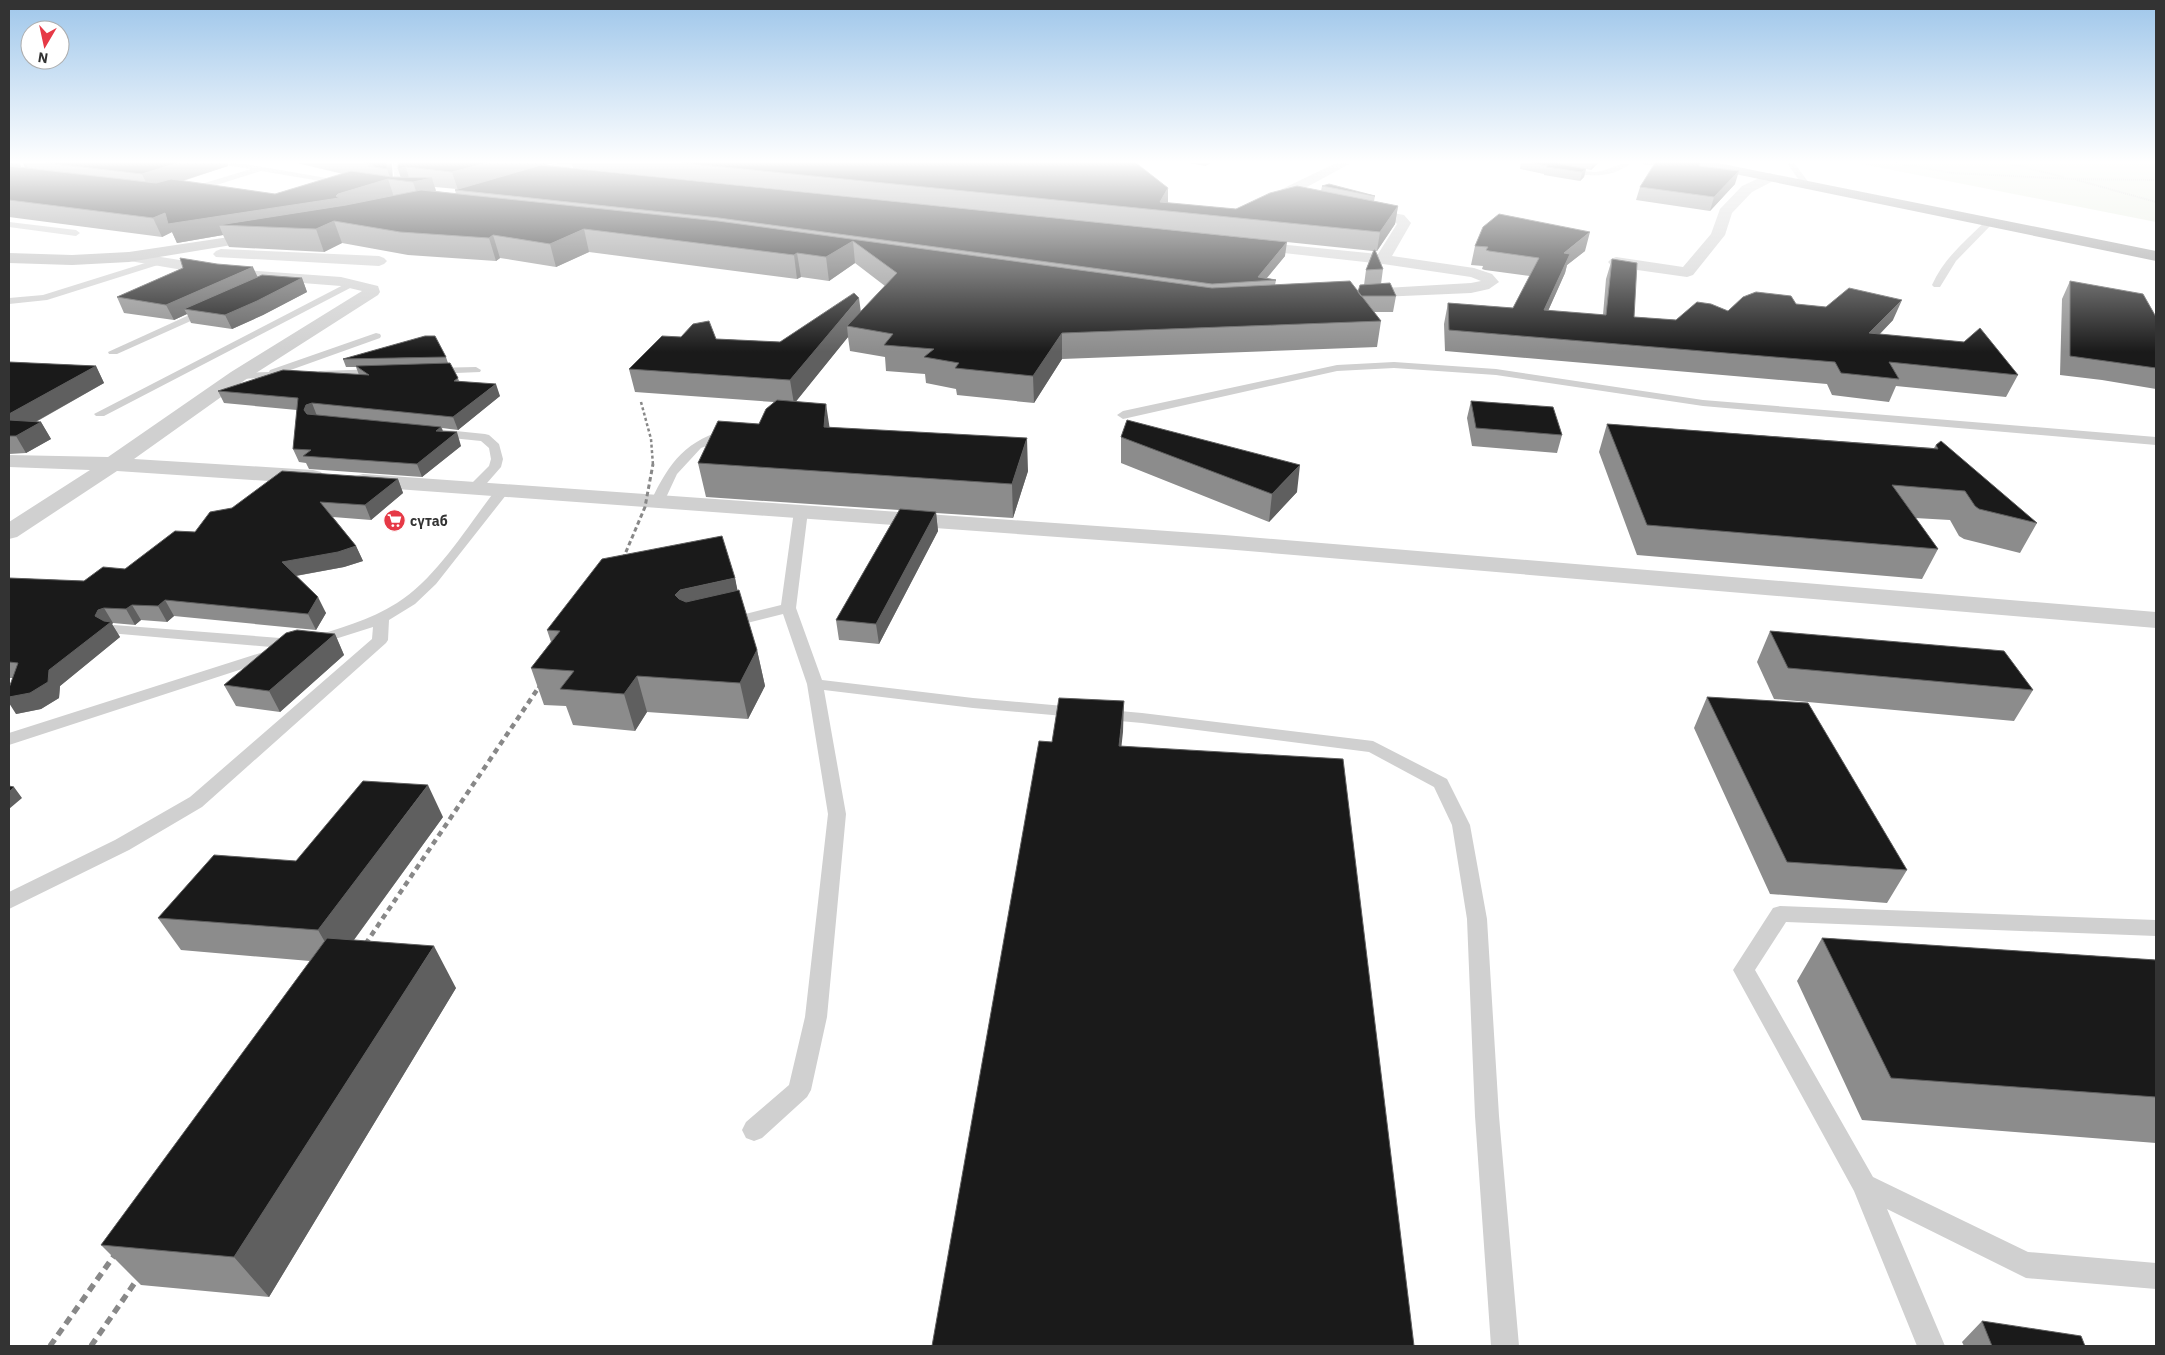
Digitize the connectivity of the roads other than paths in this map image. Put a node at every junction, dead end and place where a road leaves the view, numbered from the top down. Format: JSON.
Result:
{"nodes":[{"id":1,"x":26,"y":226,"type":"edge"},
{"id":2,"x":1402,"y":226,"type":"edge"},
{"id":3,"x":1720,"y":226,"type":"edge"},
{"id":4,"x":1986,"y":226,"type":"edge"},
{"id":5,"x":2011,"y":226,"type":"edge"},
{"id":6,"x":76,"y":233,"type":"dead end"},
{"id":7,"x":275,"y":234,"type":"edge"},
{"id":8,"x":1235,"y":244,"type":"edge"},
{"id":9,"x":177,"y":249,"type":"junction"},
{"id":10,"x":2156,"y":256,"type":"edge"},
{"id":11,"x":129,"y":257,"type":"junction"},
{"id":12,"x":9,"y":258,"type":"edge"},
{"id":13,"x":1383,"y":259,"type":"junction"},
{"id":14,"x":379,"y":261,"type":"dead end"},
{"id":15,"x":158,"y":262,"type":"junction"},
{"id":16,"x":1616,"y":262,"type":"edge"},
{"id":17,"x":279,"y":278,"type":"junction"},
{"id":18,"x":351,"y":284,"type":"junction"},
{"id":19,"x":1937,"y":285,"type":"dead end"},
{"id":20,"x":259,"y":288,"type":"edge"},
{"id":21,"x":1337,"y":295,"type":"edge"},
{"id":22,"x":44,"y":298,"type":"junction"},
{"id":23,"x":9,"y":301,"type":"edge"},
{"id":24,"x":223,"y":303,"type":"edge"},
{"id":25,"x":9,"y":308,"type":"edge"},
{"id":26,"x":376,"y":336,"type":"dead end"},
{"id":27,"x":113,"y":352,"type":"dead end"},
{"id":28,"x":476,"y":370,"type":"dead end"},
{"id":29,"x":395,"y":372,"type":"edge"},
{"id":30,"x":422,"y":372,"type":"edge"},
{"id":31,"x":264,"y":375,"type":"junction"},
{"id":32,"x":238,"y":376,"type":"junction"},
{"id":33,"x":100,"y":414,"type":"dead end"},
{"id":34,"x":1122,"y":415,"type":"dead end"},
{"id":35,"x":743,"y":430,"type":"edge"},
{"id":36,"x":426,"y":432,"type":"edge"},
{"id":37,"x":2156,"y":441,"type":"edge"},
{"id":38,"x":9,"y":461,"type":"edge"},
{"id":39,"x":113,"y":464,"type":"junction"},
{"id":40,"x":475,"y":488,"type":"junction"},
{"id":41,"x":503,"y":490,"type":"junction"},
{"id":42,"x":658,"y":501,"type":"junction"},
{"id":43,"x":801,"y":511,"type":"junction"},
{"id":44,"x":9,"y":532,"type":"edge"},
{"id":45,"x":788,"y":608,"type":"junction"},
{"id":46,"x":381,"y":618,"type":"junction"},
{"id":47,"x":2153,"y":623,"type":"edge"},
{"id":48,"x":714,"y":626,"type":"edge"},
{"id":49,"x":114,"y":630,"type":"dead end"},
{"id":50,"x":300,"y":644,"type":"junction"},
{"id":51,"x":815,"y":684,"type":"junction"},
{"id":52,"x":9,"y":739,"type":"edge"},
{"id":53,"x":9,"y":901,"type":"edge"},
{"id":54,"x":2156,"y":928,"type":"edge"},
{"id":55,"x":754,"y":1130,"type":"dead end"},
{"id":56,"x":1864,"y":1185,"type":"junction"},
{"id":57,"x":2156,"y":1276,"type":"edge"},
{"id":58,"x":1505,"y":1346,"type":"edge"},
{"id":59,"x":1931,"y":1346,"type":"edge"}],
"edges":[{"from":1,"to":6,"type":"lane"},
{"from":2,"to":13,"type":"street"},
{"from":3,"to":16,"type":"street"},
{"from":4,"to":19,"type":"lane"},
{"from":5,"to":10,"type":"highway"},
{"from":7,"to":9,"type":"street"},
{"from":8,"to":13,"type":"street"},
{"from":9,"to":11,"type":"street"},
{"from":9,"to":14,"type":"street"},
{"from":11,"to":12,"type":"street"},
{"from":11,"to":15,"type":"street"},
{"from":13,"to":21,"type":"street"},
{"from":15,"to":17,"type":"street"},
{"from":15,"to":22,"type":"lane"},
{"from":17,"to":18,"type":"street"},
{"from":17,"to":20,"type":"lane"},
{"from":18,"to":32,"type":"street"},
{"from":18,"to":33,"type":"lane"},
{"from":22,"to":23,"type":"lane"},
{"from":22,"to":25,"type":"lane"},
{"from":24,"to":27,"type":"lane"},
{"from":26,"to":31,"type":"lane"},
{"from":28,"to":30,"type":"lane"},
{"from":29,"to":31,"type":"lane"},
{"from":31,"to":32,"type":"lane"},
{"from":32,"to":39,"type":"street"},
{"from":34,"to":37,"type":"lane"},
{"from":35,"to":42,"type":"lane"},
{"from":36,"to":40,"type":"lane"},
{"from":38,"to":39,"type":"street"},
{"from":39,"to":40,"type":"street"},
{"from":39,"to":44,"type":"street"},
{"from":40,"to":41,"type":"street"},
{"from":41,"to":42,"type":"street"},
{"from":41,"to":46,"type":"lane"},
{"from":42,"to":43,"type":"street"},
{"from":43,"to":45,"type":"lane"},
{"from":43,"to":47,"type":"street"},
{"from":45,"to":48,"type":"lane"},
{"from":45,"to":51,"type":"lane"},
{"from":46,"to":50,"type":"lane"},
{"from":46,"to":53,"type":"lane"},
{"from":49,"to":50,"type":"lane"},
{"from":50,"to":52,"type":"lane"},
{"from":51,"to":55,"type":"lane"},
{"from":51,"to":58,"type":"lane"},
{"from":54,"to":56,"type":"lane"},
{"from":56,"to":57,"type":"lane"},
{"from":56,"to":59,"type":"lane"}]}
